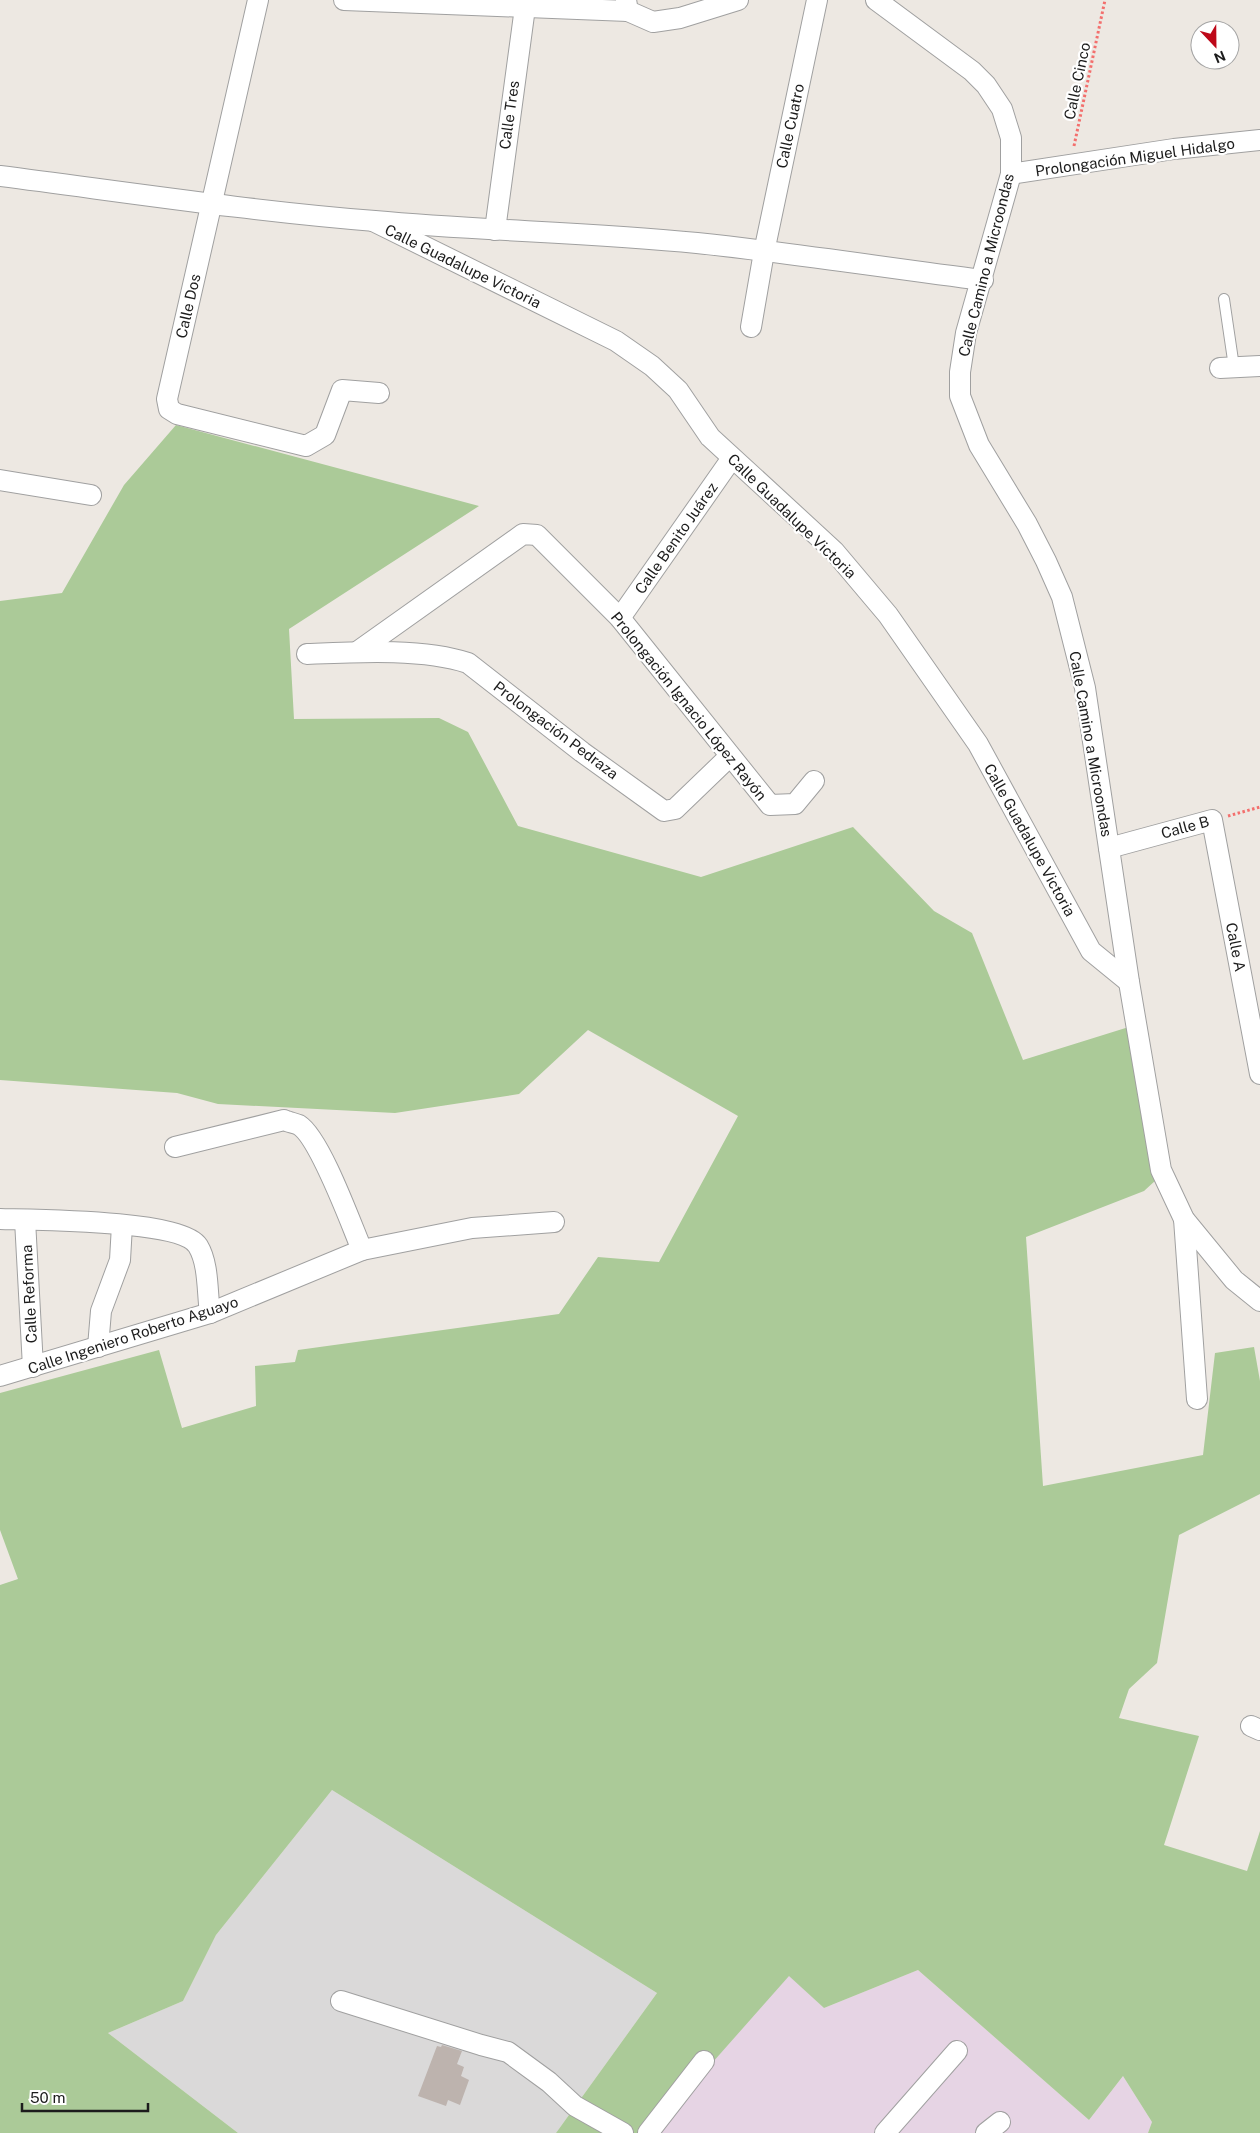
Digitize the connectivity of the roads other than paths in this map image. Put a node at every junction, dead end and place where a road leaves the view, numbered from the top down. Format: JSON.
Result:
{"nodes":[{"id":1,"x":258,"y":0,"type":"edge"},
{"id":2,"x":344,"y":0,"type":"edge"},
{"id":3,"x":738,"y":0,"type":"edge"},
{"id":4,"x":817,"y":0,"type":"edge"},
{"id":5,"x":876,"y":0,"type":"edge"},
{"id":6,"x":525,"y":4,"type":"edge"},
{"id":7,"x":627,"y":6,"type":"edge"},
{"id":8,"x":1260,"y":140,"type":"edge"},
{"id":9,"x":1011,"y":174,"type":"junction"},
{"id":10,"x":0,"y":176,"type":"edge"},
{"id":11,"x":212,"y":204,"type":"junction"},
{"id":12,"x":373,"y":221,"type":"junction"},
{"id":13,"x":495,"y":230,"type":"junction"},
{"id":14,"x":764,"y":252,"type":"junction"},
{"id":15,"x":983,"y":280,"type":"junction"},
{"id":16,"x":1224,"y":299,"type":"dead end"},
{"id":17,"x":751,"y":327,"type":"dead end"},
{"id":18,"x":1260,"y":366,"type":"edge"},
{"id":19,"x":1227,"y":367,"type":"joint"},
{"id":20,"x":379,"y":393,"type":"dead end"},
{"id":21,"x":732,"y":458,"type":"junction"},
{"id":22,"x":0,"y":480,"type":"edge"},
{"id":23,"x":92,"y":495,"type":"dead end"},
{"id":24,"x":620,"y":618,"type":"junction"},
{"id":25,"x":357,"y":652,"type":"junction"},
{"id":26,"x":307,"y":654,"type":"dead end"},
{"id":27,"x":729,"y":757,"type":"junction"},
{"id":28,"x":814,"y":781,"type":"dead end"},
{"id":29,"x":1212,"y":820,"type":"joint"},
{"id":30,"x":1109,"y":848,"type":"junction"},
{"id":31,"x":1129,"y":982,"type":"junction"},
{"id":32,"x":1257,"y":1040,"type":"edge"},
{"id":33,"x":1260,"y":1074,"type":"edge"},
{"id":34,"x":175,"y":1147,"type":"dead end"},
{"id":35,"x":0,"y":1219,"type":"edge"},
{"id":36,"x":1184,"y":1219,"type":"junction"},
{"id":37,"x":25,"y":1220,"type":"junction"},
{"id":38,"x":554,"y":1222,"type":"dead end"},
{"id":39,"x":122,"y":1224,"type":"junction"},
{"id":40,"x":362,"y":1250,"type":"junction"},
{"id":41,"x":1260,"y":1301,"type":"edge"},
{"id":42,"x":210,"y":1313,"type":"junction"},
{"id":43,"x":98,"y":1347,"type":"junction"},
{"id":44,"x":34,"y":1368,"type":"junction"},
{"id":45,"x":0,"y":1376,"type":"edge"},
{"id":46,"x":1197,"y":1399,"type":"dead end"},
{"id":47,"x":341,"y":2001,"type":"dead end"},
{"id":48,"x":957,"y":2051,"type":"dead end"},
{"id":49,"x":704,"y":2061,"type":"dead end"},
{"id":50,"x":623,"y":2133,"type":"edge"},
{"id":51,"x":648,"y":2133,"type":"edge"},
{"id":52,"x":885,"y":2133,"type":"edge"}],
"edges":[{"from":1,"to":11,"type":"street","name":"Calle Dos"},
{"from":2,"to":6,"type":"street"},
{"from":3,"to":7,"type":"street"},
{"from":4,"to":14,"type":"street","name":"Calle Cuatro"},
{"from":5,"to":9,"type":"street","name":"Calle Camino a Microondas"},
{"from":6,"to":7,"type":"street"},
{"from":6,"to":13,"type":"street","name":"Calle Tres"},
{"from":8,"to":9,"type":"street","name":"Prolongación Miguel Hidalgo"},
{"from":9,"to":15,"type":"street","name":"Calle Camino a Microondas"},
{"from":10,"to":11,"type":"street","name":"Calle Guadalupe Victoria"},
{"from":11,"to":12,"type":"street","name":"Calle Guadalupe Victoria"},
{"from":11,"to":20,"type":"street","name":"Calle Dos"},
{"from":12,"to":13,"type":"street","name":"Calle Guadalupe Victoria"},
{"from":12,"to":21,"type":"street","name":"Calle Guadalupe Victoria"},
{"from":13,"to":14,"type":"street","name":"Calle Guadalupe Victoria"},
{"from":14,"to":15,"type":"street","name":"Calle Guadalupe Victoria"},
{"from":14,"to":17,"type":"street","name":"Calle Cuatro"},
{"from":15,"to":30,"type":"street","name":"Calle Camino a Microondas"},
{"from":16,"to":19,"type":"lane"},
{"from":18,"to":19,"type":"street"},
{"from":21,"to":24,"type":"street","name":"Calle Benito Juárez"},
{"from":21,"to":31,"type":"street","name":"Calle Guadalupe Victoria"},
{"from":22,"to":23,"type":"street"},
{"from":24,"to":25,"type":"street","name":"Prolongación Ignacio López Rayón"},
{"from":24,"to":27,"type":"street","name":"Prolongación Ignacio López Rayón"},
{"from":25,"to":26,"type":"street","name":"Prolongación Pedraza"},
{"from":25,"to":27,"type":"street","name":"Prolongación Pedraza"},
{"from":27,"to":28,"type":"street","name":"Prolongación Ignacio López Rayón"},
{"from":29,"to":30,"type":"street","name":"Calle B"},
{"from":29,"to":32,"type":"street","name":"Calle A"},
{"from":30,"to":31,"type":"street","name":"Calle Camino a Microondas"},
{"from":31,"to":36,"type":"street","name":"Calle Camino a Microondas"},
{"from":32,"to":33,"type":"street","name":"Calle A"},
{"from":34,"to":40,"type":"street"},
{"from":35,"to":37,"type":"street"},
{"from":36,"to":41,"type":"street","name":"Calle Camino a Microondas"},
{"from":36,"to":46,"type":"street"},
{"from":37,"to":39,"type":"street"},
{"from":37,"to":44,"type":"street","name":"Calle Reforma"},
{"from":38,"to":40,"type":"street","name":"Calle Ingeniero Roberto Aguayo"},
{"from":39,"to":42,"type":"street"},
{"from":39,"to":43,"type":"street"},
{"from":40,"to":42,"type":"street","name":"Calle Ingeniero Roberto Aguayo"},
{"from":42,"to":43,"type":"street","name":"Calle Ingeniero Roberto Aguayo"},
{"from":43,"to":44,"type":"street","name":"Calle Ingeniero Roberto Aguayo"},
{"from":44,"to":45,"type":"street","name":"Calle Ingeniero Roberto Aguayo"},
{"from":47,"to":50,"type":"street"},
{"from":48,"to":52,"type":"street"},
{"from":49,"to":51,"type":"street"}]}
